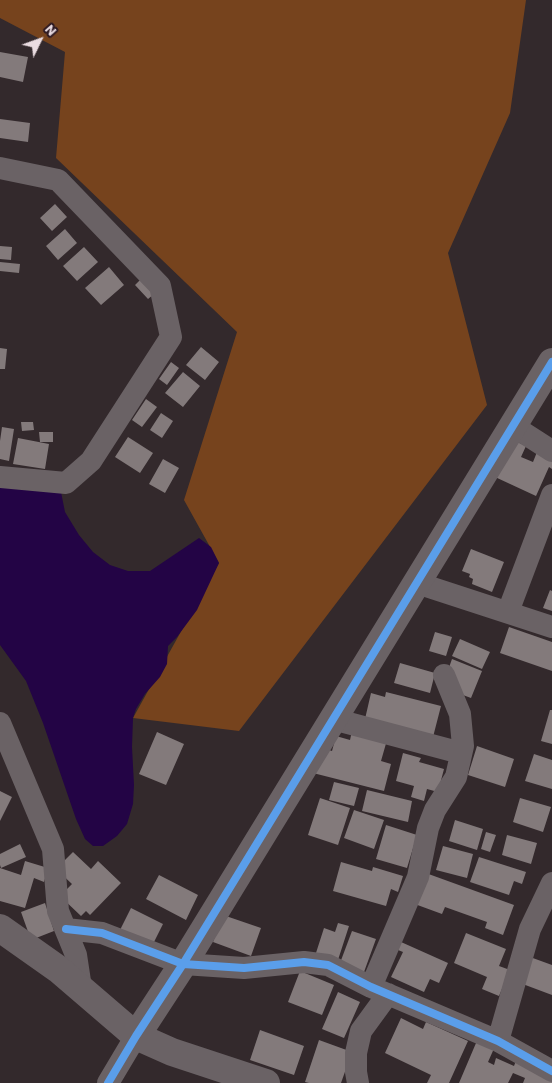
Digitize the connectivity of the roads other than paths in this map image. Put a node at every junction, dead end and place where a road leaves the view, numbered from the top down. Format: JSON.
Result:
{"nodes":[{"id":1,"x":0,"y":168,"type":"edge"},
{"id":2,"x":552,"y":362,"type":"edge"},
{"id":3,"x":513,"y":426,"type":"junction"},
{"id":4,"x":552,"y":451,"type":"edge"},
{"id":5,"x":0,"y":477,"type":"edge"},
{"id":6,"x":552,"y":495,"type":"edge"},
{"id":7,"x":417,"y":583,"type":"junction"},
{"id":8,"x":508,"y":612,"type":"junction"},
{"id":9,"x":552,"y":627,"type":"edge"},
{"id":10,"x":444,"y":675,"type":"dead end"},
{"id":11,"x":333,"y":719,"type":"junction"},
{"id":12,"x":0,"y":723,"type":"edge"},
{"id":13,"x":462,"y":753,"type":"junction"},
{"id":14,"x":552,"y":884,"type":"edge"},
{"id":15,"x":0,"y":928,"type":"edge"},
{"id":16,"x":66,"y":929,"type":"junction"},
{"id":17,"x":183,"y":964,"type":"junction"},
{"id":18,"x":81,"y":988,"type":"junction"},
{"id":19,"x":379,"y":991,"type":"junction"},
{"id":20,"x":136,"y":1036,"type":"junction"},
{"id":21,"x":498,"y":1041,"type":"junction"},
{"id":22,"x":552,"y":1071,"type":"edge"},
{"id":23,"x":108,"y":1083,"type":"edge"},
{"id":24,"x":266,"y":1083,"type":"edge"},
{"id":25,"x":358,"y":1083,"type":"edge"}],
"edges":[{"from":1,"to":5,"type":"street"},
{"from":2,"to":3,"type":"street"},
{"from":3,"to":4,"type":"street"},
{"from":3,"to":7,"type":"street"},
{"from":6,"to":8,"type":"street"},
{"from":7,"to":8,"type":"street"},
{"from":7,"to":11,"type":"street"},
{"from":8,"to":9,"type":"street"},
{"from":10,"to":13,"type":"street"},
{"from":11,"to":13,"type":"street"},
{"from":11,"to":17,"type":"street"},
{"from":12,"to":16,"type":"street"},
{"from":13,"to":19,"type":"street"},
{"from":14,"to":21,"type":"street"},
{"from":15,"to":18,"type":"street"},
{"from":16,"to":17,"type":"street"},
{"from":16,"to":18,"type":"street"},
{"from":17,"to":19,"type":"street"},
{"from":17,"to":20,"type":"street"},
{"from":18,"to":20,"type":"street"},
{"from":19,"to":21,"type":"street"},
{"from":19,"to":25,"type":"street"},
{"from":20,"to":23,"type":"street"},
{"from":20,"to":24,"type":"street"},
{"from":21,"to":22,"type":"street"}]}
